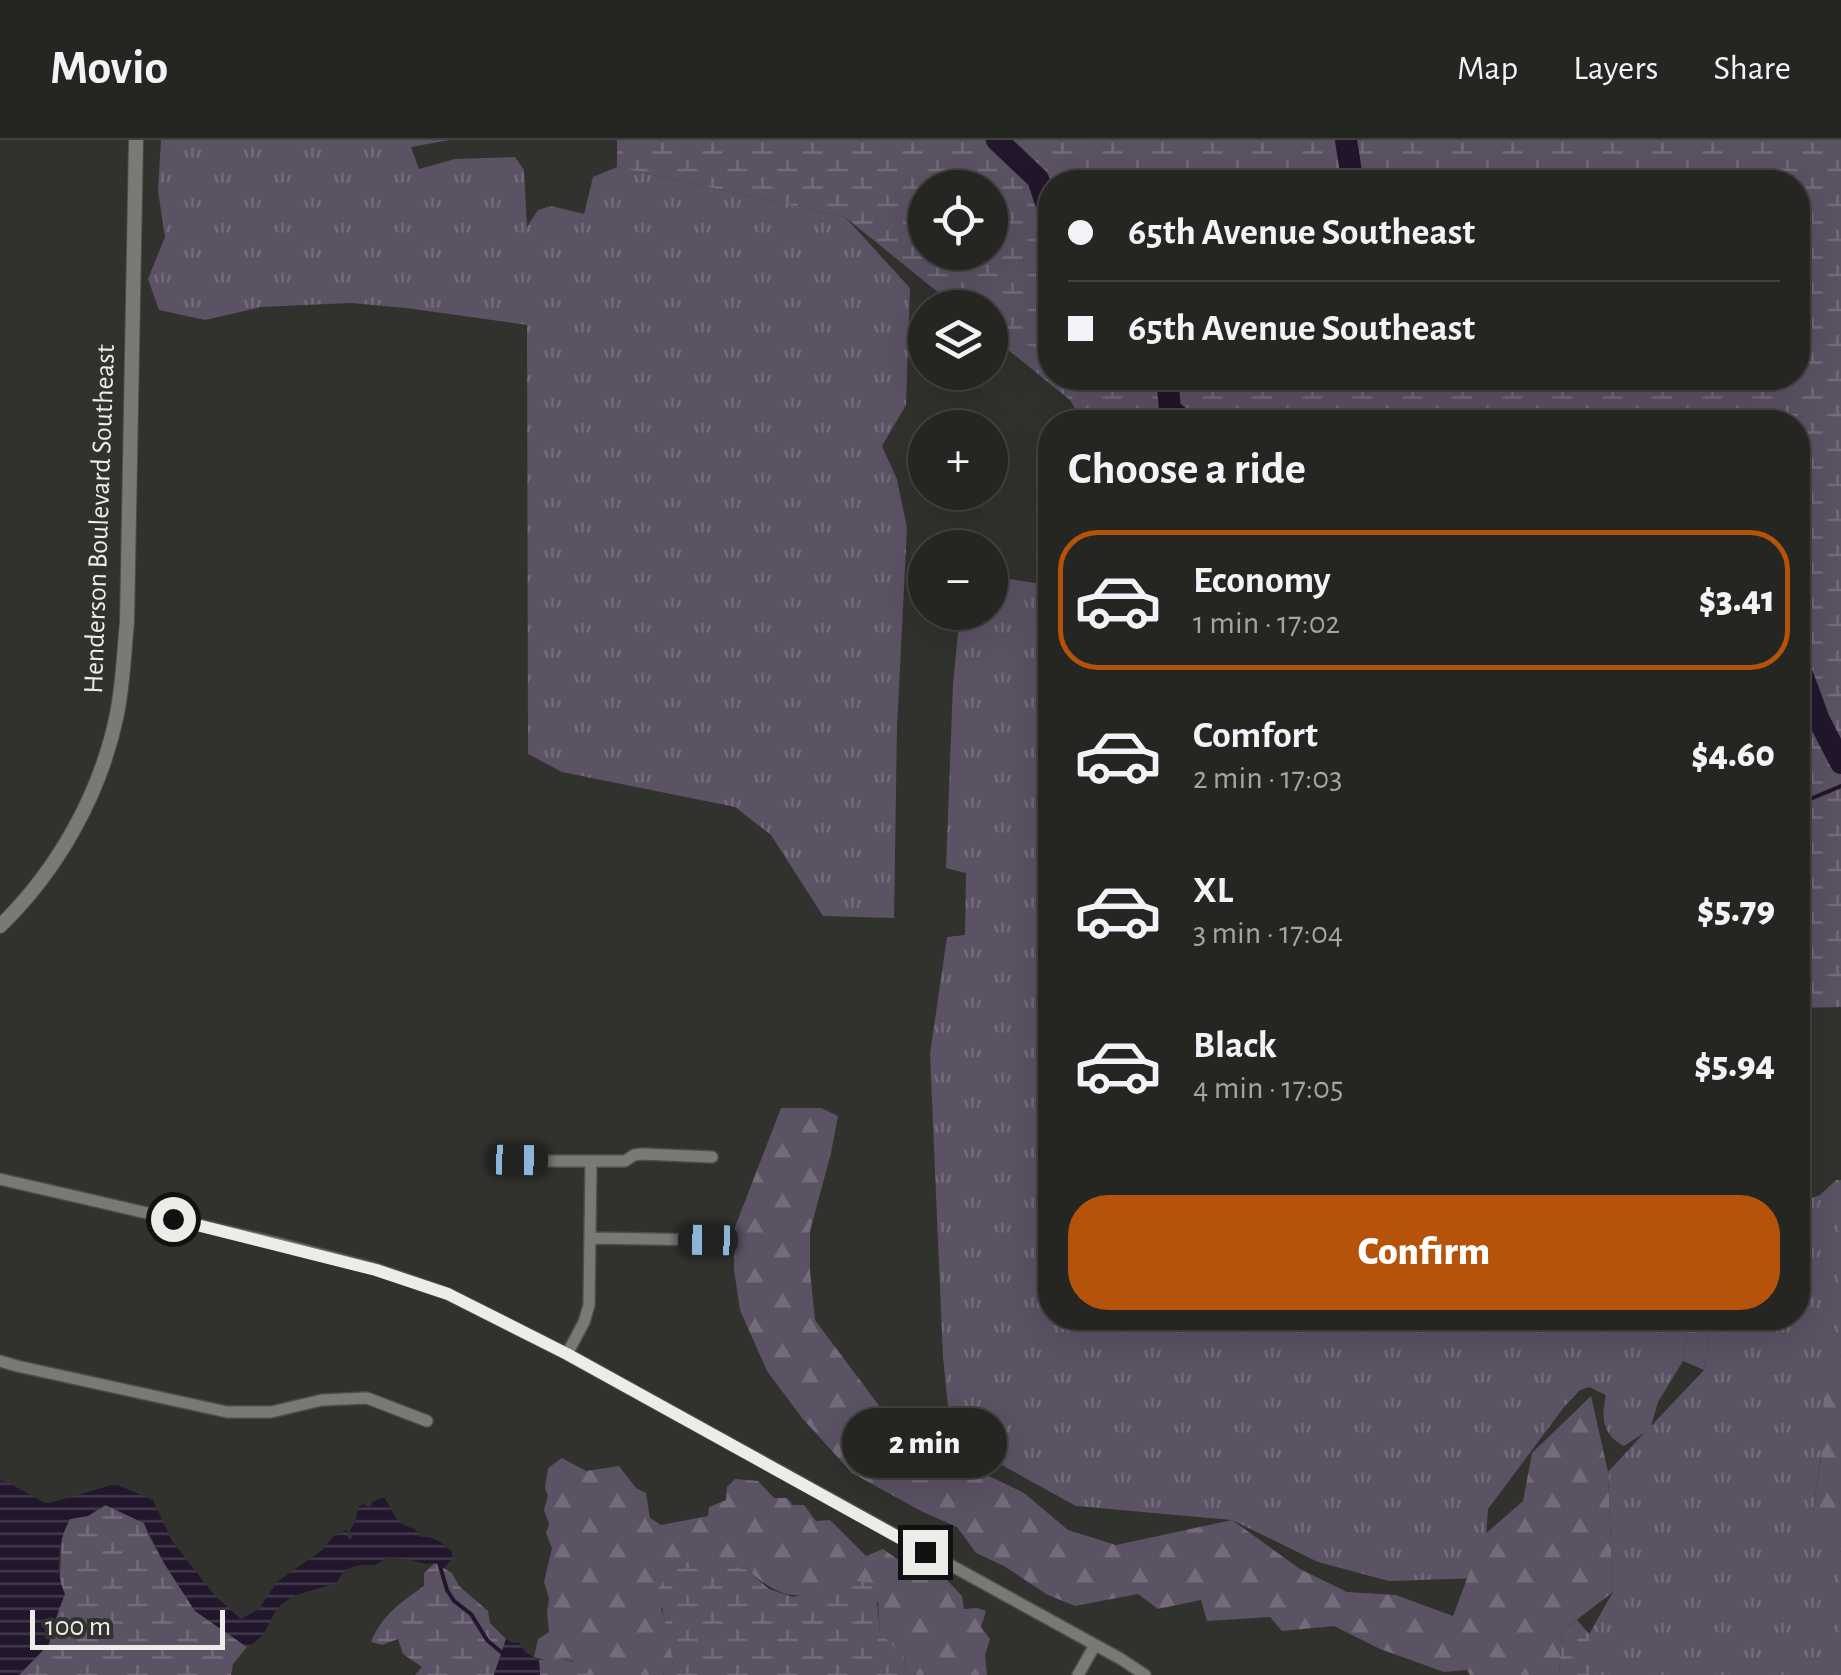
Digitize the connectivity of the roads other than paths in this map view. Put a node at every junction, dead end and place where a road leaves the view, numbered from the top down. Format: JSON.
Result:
{"nodes":[{"id":1,"x":136,"y":140,"type":"edge"},
{"id":2,"x":0,"y":926,"type":"edge"},
{"id":3,"x":712,"y":1156,"type":"dead end"},
{"id":4,"x":516,"y":1160,"type":"dead end"},
{"id":5,"x":590,"y":1161,"type":"junction"},
{"id":6,"x":0,"y":1179,"type":"edge"},
{"id":7,"x":591,"y":1238,"type":"junction"},
{"id":8,"x":708,"y":1240,"type":"dead end"},
{"id":9,"x":567,"y":1354,"type":"junction"},
{"id":10,"x":0,"y":1360,"type":"edge"},
{"id":11,"x":427,"y":1421,"type":"dead end"},
{"id":12,"x":1095,"y":1644,"type":"junction"},
{"id":13,"x":1078,"y":1675,"type":"edge"},
{"id":14,"x":1145,"y":1675,"type":"edge"}],
"edges":[{"from":1,"to":2,"type":"street","name":"Henderson Boulevard Southeast"},
{"from":3,"to":5,"type":"street"},
{"from":4,"to":5,"type":"street"},
{"from":5,"to":7,"type":"street"},
{"from":6,"to":9,"type":"street"},
{"from":7,"to":8,"type":"street"},
{"from":7,"to":9,"type":"street"},
{"from":9,"to":12,"type":"street"},
{"from":10,"to":11,"type":"street"},
{"from":12,"to":13,"type":"street"},
{"from":12,"to":14,"type":"street"}]}
